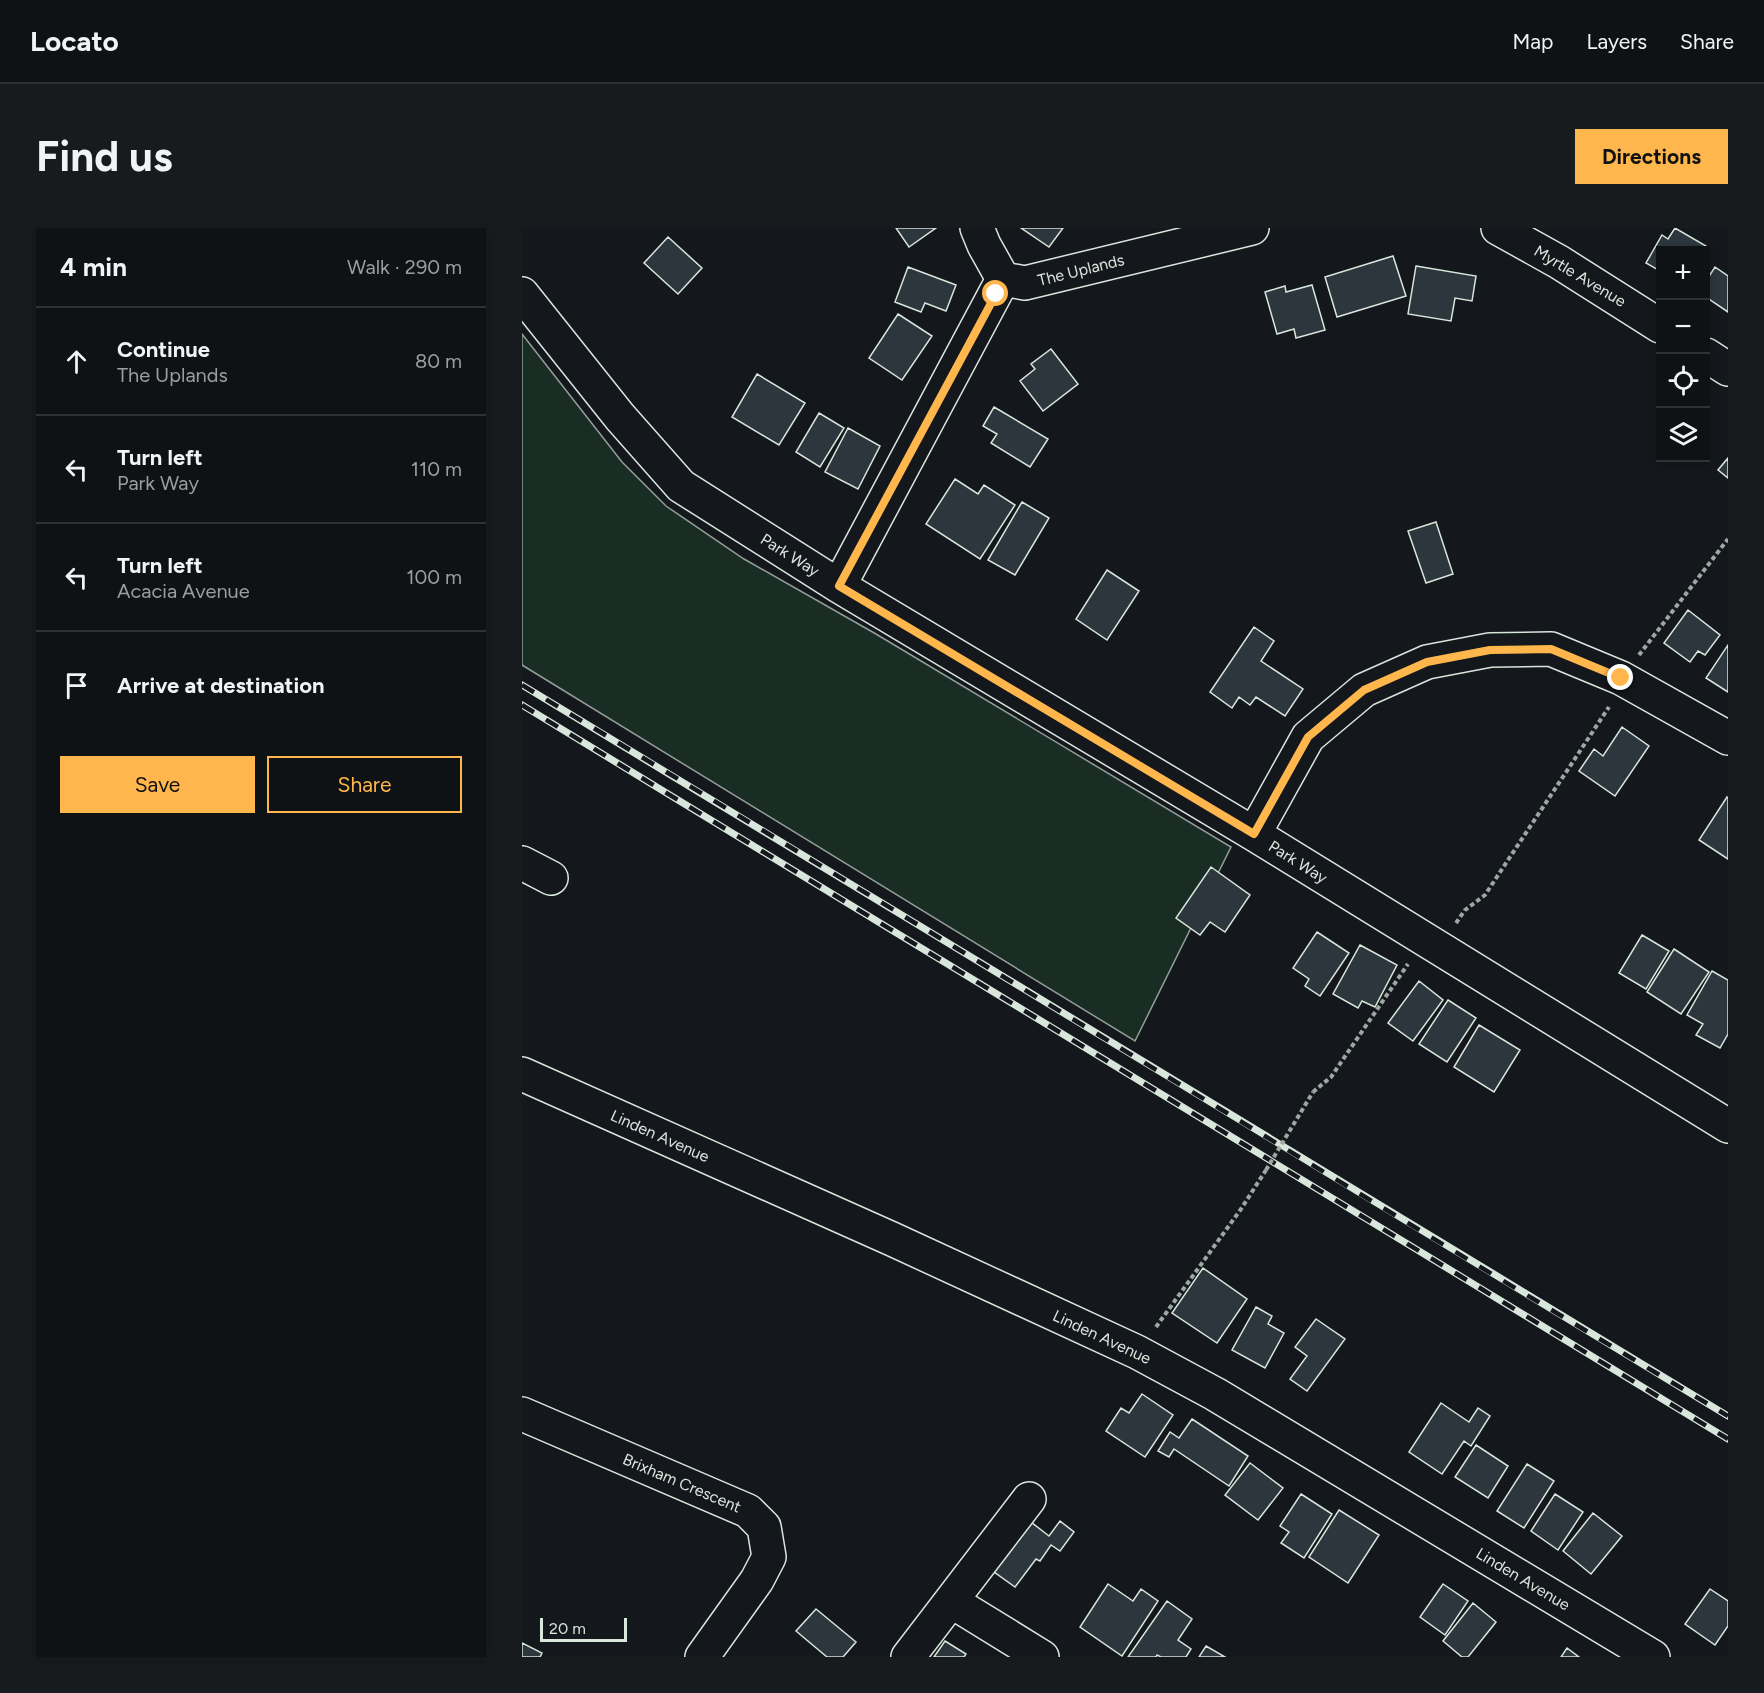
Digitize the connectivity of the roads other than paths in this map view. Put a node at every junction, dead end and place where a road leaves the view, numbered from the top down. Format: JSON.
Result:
{"nodes":[{"id":1,"x":977,"y":228,"type":"edge"},
{"id":2,"x":1252,"y":228,"type":"edge"},
{"id":3,"x":1498,"y":228,"type":"edge"},
{"id":4,"x":1003,"y":279,"type":"junction"},
{"id":5,"x":522,"y":294,"type":"edge"},
{"id":6,"x":1656,"y":323,"type":"edge"},
{"id":7,"x":1710,"y":358,"type":"edge"},
{"id":8,"x":1728,"y":369,"type":"edge"},
{"id":9,"x":839,"y":586,"type":"junction"},
{"id":10,"x":1728,"y":738,"type":"edge"},
{"id":11,"x":1254,"y":834,"type":"junction"},
{"id":12,"x":522,"y":863,"type":"edge"},
{"id":13,"x":551,"y":878,"type":"dead end"},
{"id":14,"x":522,"y":1074,"type":"edge"},
{"id":15,"x":1728,"y":1126,"type":"edge"},
{"id":16,"x":522,"y":1414,"type":"edge"},
{"id":17,"x":1029,"y":1499,"type":"dead end"},
{"id":18,"x":951,"y":1601,"type":"junction"},
{"id":19,"x":702,"y":1657,"type":"edge"},
{"id":20,"x":908,"y":1657,"type":"edge"},
{"id":21,"x":1042,"y":1657,"type":"edge"},
{"id":22,"x":1653,"y":1657,"type":"edge"}],
"edges":[{"from":1,"to":4,"type":"street"},
{"from":2,"to":4,"type":"street","name":"The Uplands"},
{"from":3,"to":6,"type":"street","name":"Myrtle Avenue"},
{"from":4,"to":9,"type":"street"},
{"from":5,"to":9,"type":"street","name":"Park Way"},
{"from":7,"to":8,"type":"street"},
{"from":9,"to":11,"type":"street","name":"Park Way"},
{"from":10,"to":11,"type":"street"},
{"from":11,"to":15,"type":"street","name":"Park Way"},
{"from":12,"to":13,"type":"street"},
{"from":14,"to":22,"type":"street","name":"Linden Avenue"},
{"from":16,"to":19,"type":"street","name":"Brixham Crescent"},
{"from":17,"to":18,"type":"street"},
{"from":18,"to":20,"type":"street"},
{"from":18,"to":21,"type":"street"}]}
